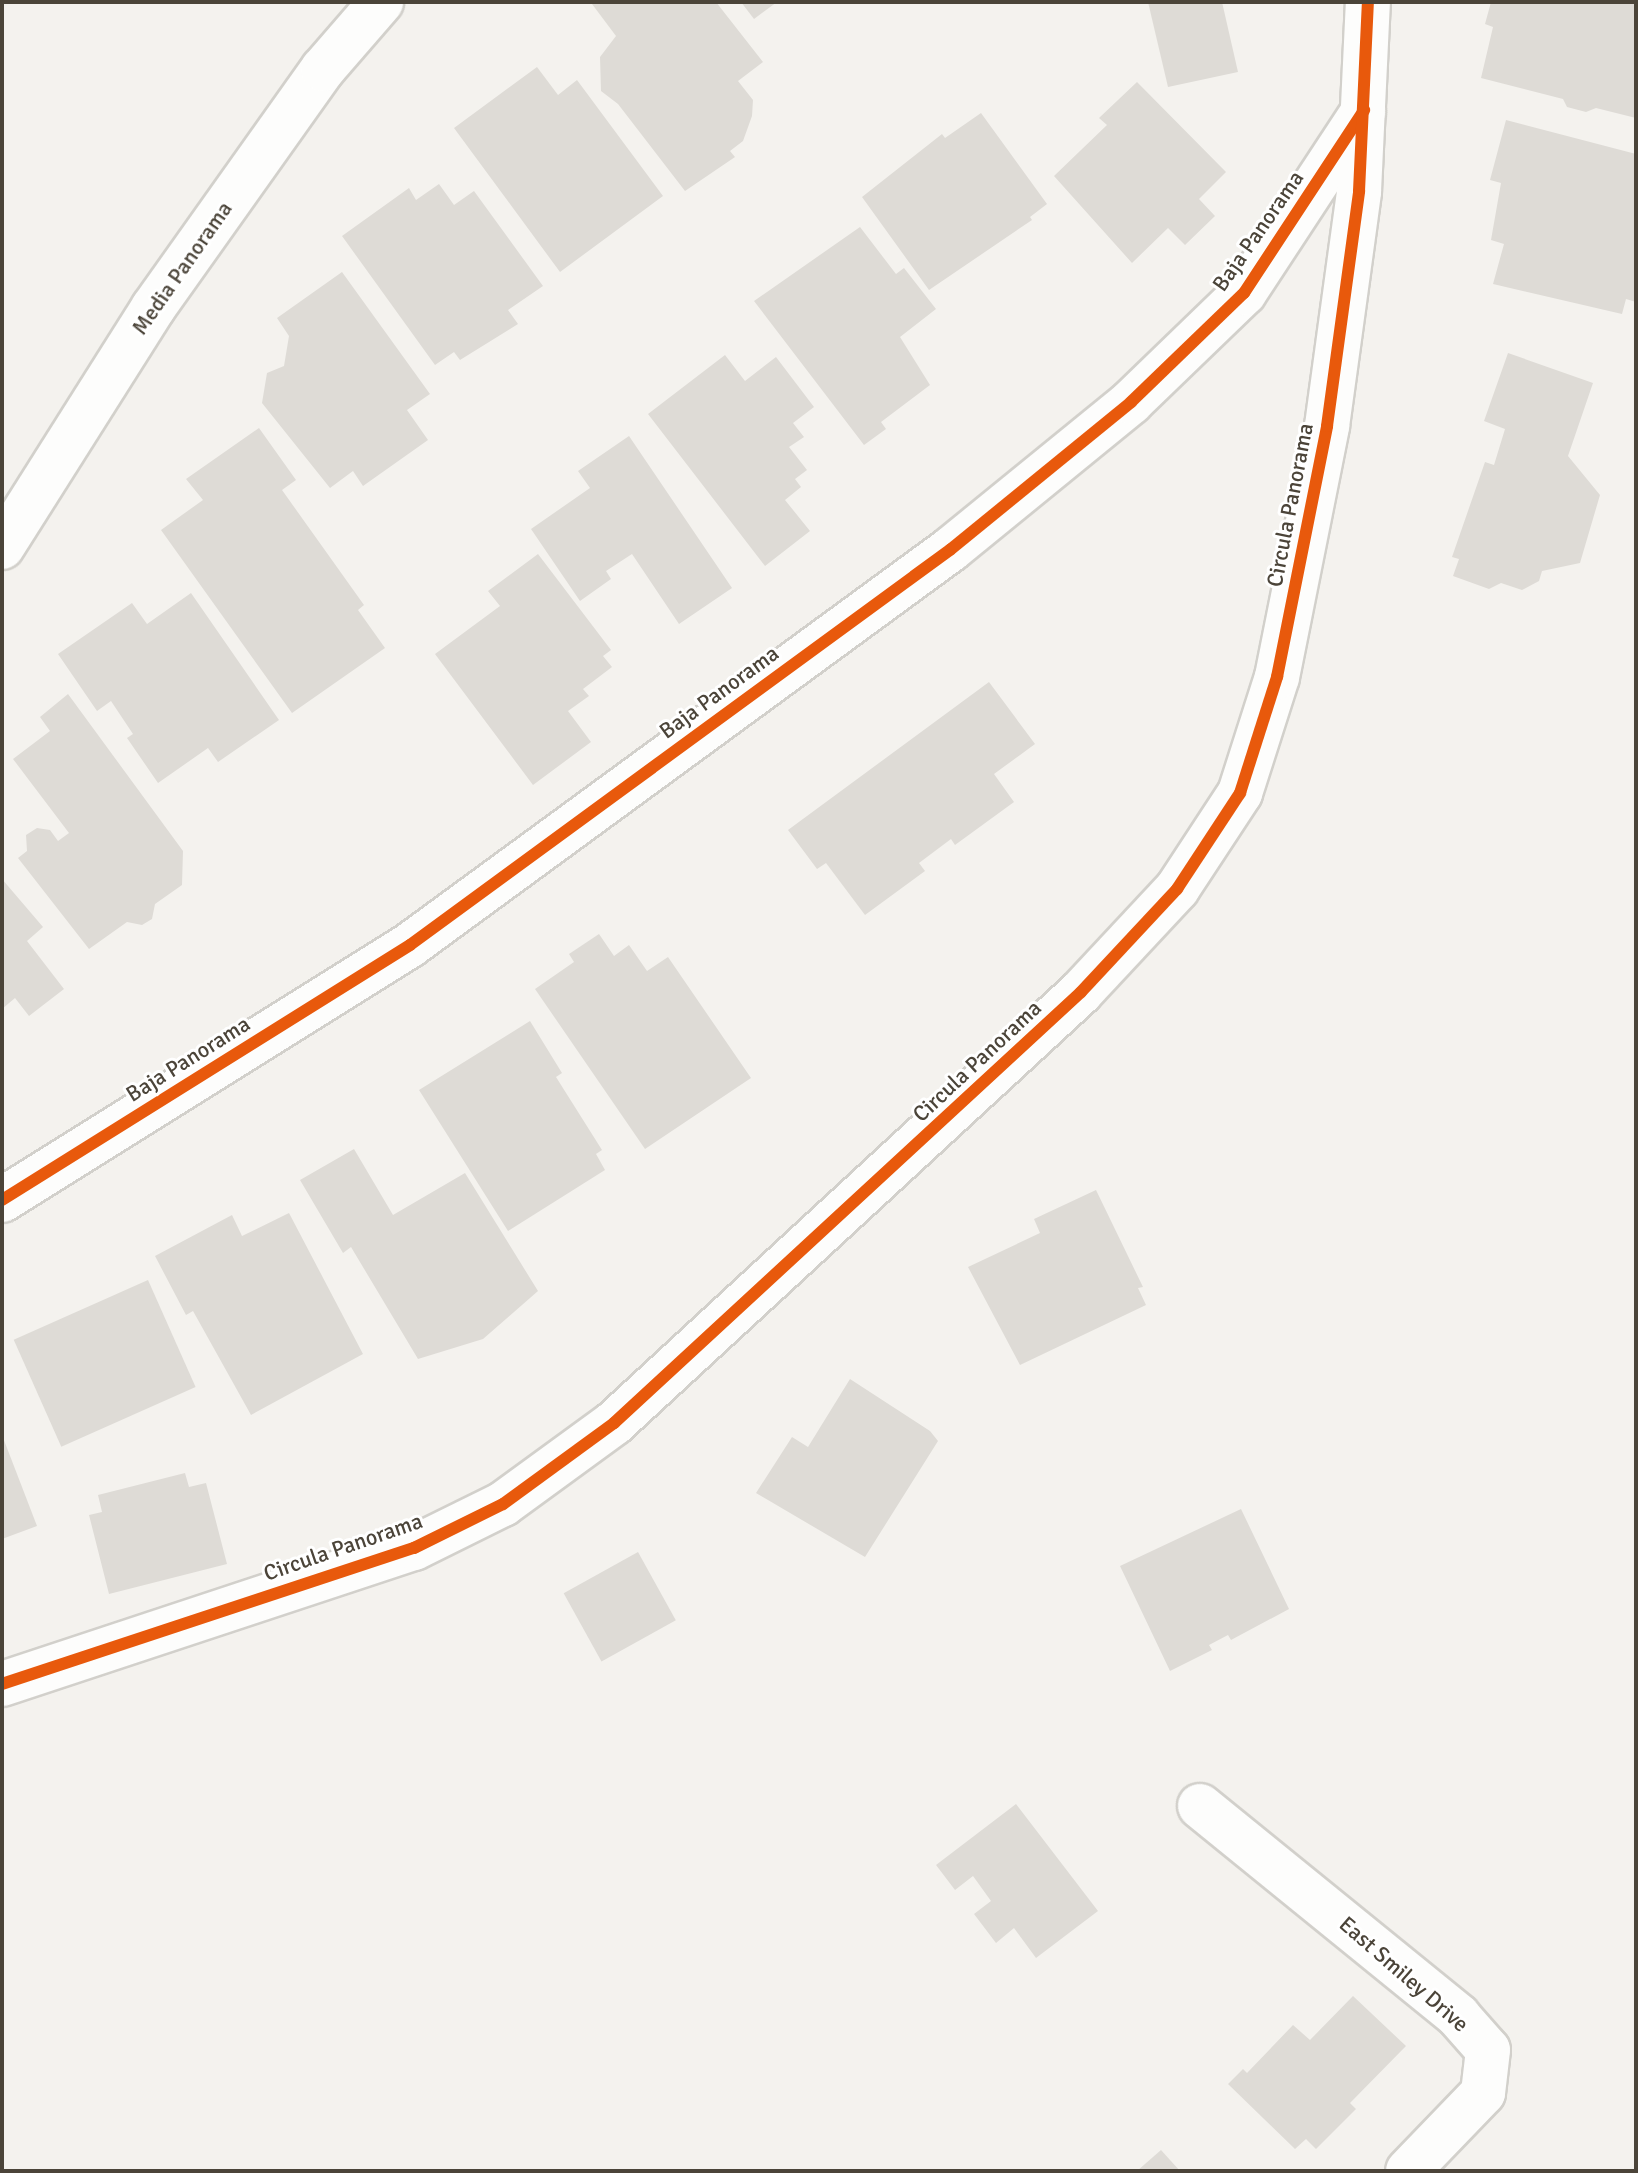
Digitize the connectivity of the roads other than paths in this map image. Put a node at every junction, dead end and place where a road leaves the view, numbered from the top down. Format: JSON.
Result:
{"nodes":[{"id":1,"x":381,"y":2,"type":"edge"},
{"id":2,"x":1368,"y":2,"type":"edge"},
{"id":3,"x":1364,"y":110,"type":"junction"},
{"id":4,"x":2,"y":547,"type":"edge"},
{"id":5,"x":2,"y":1200,"type":"edge"},
{"id":6,"x":2,"y":1684,"type":"edge"},
{"id":7,"x":1200,"y":1806,"type":"dead end"},
{"id":8,"x":1408,"y":2171,"type":"edge"}],
"edges":[{"from":1,"to":4,"type":"street","name":"Media Panorama"},
{"from":2,"to":3,"type":"street","name":"Circula Panorama"},
{"from":3,"to":5,"type":"street","name":"Baja Panorama"},
{"from":3,"to":6,"type":"street","name":"Circula Panorama"},
{"from":7,"to":8,"type":"street","name":"East Smiley Drive"}]}
